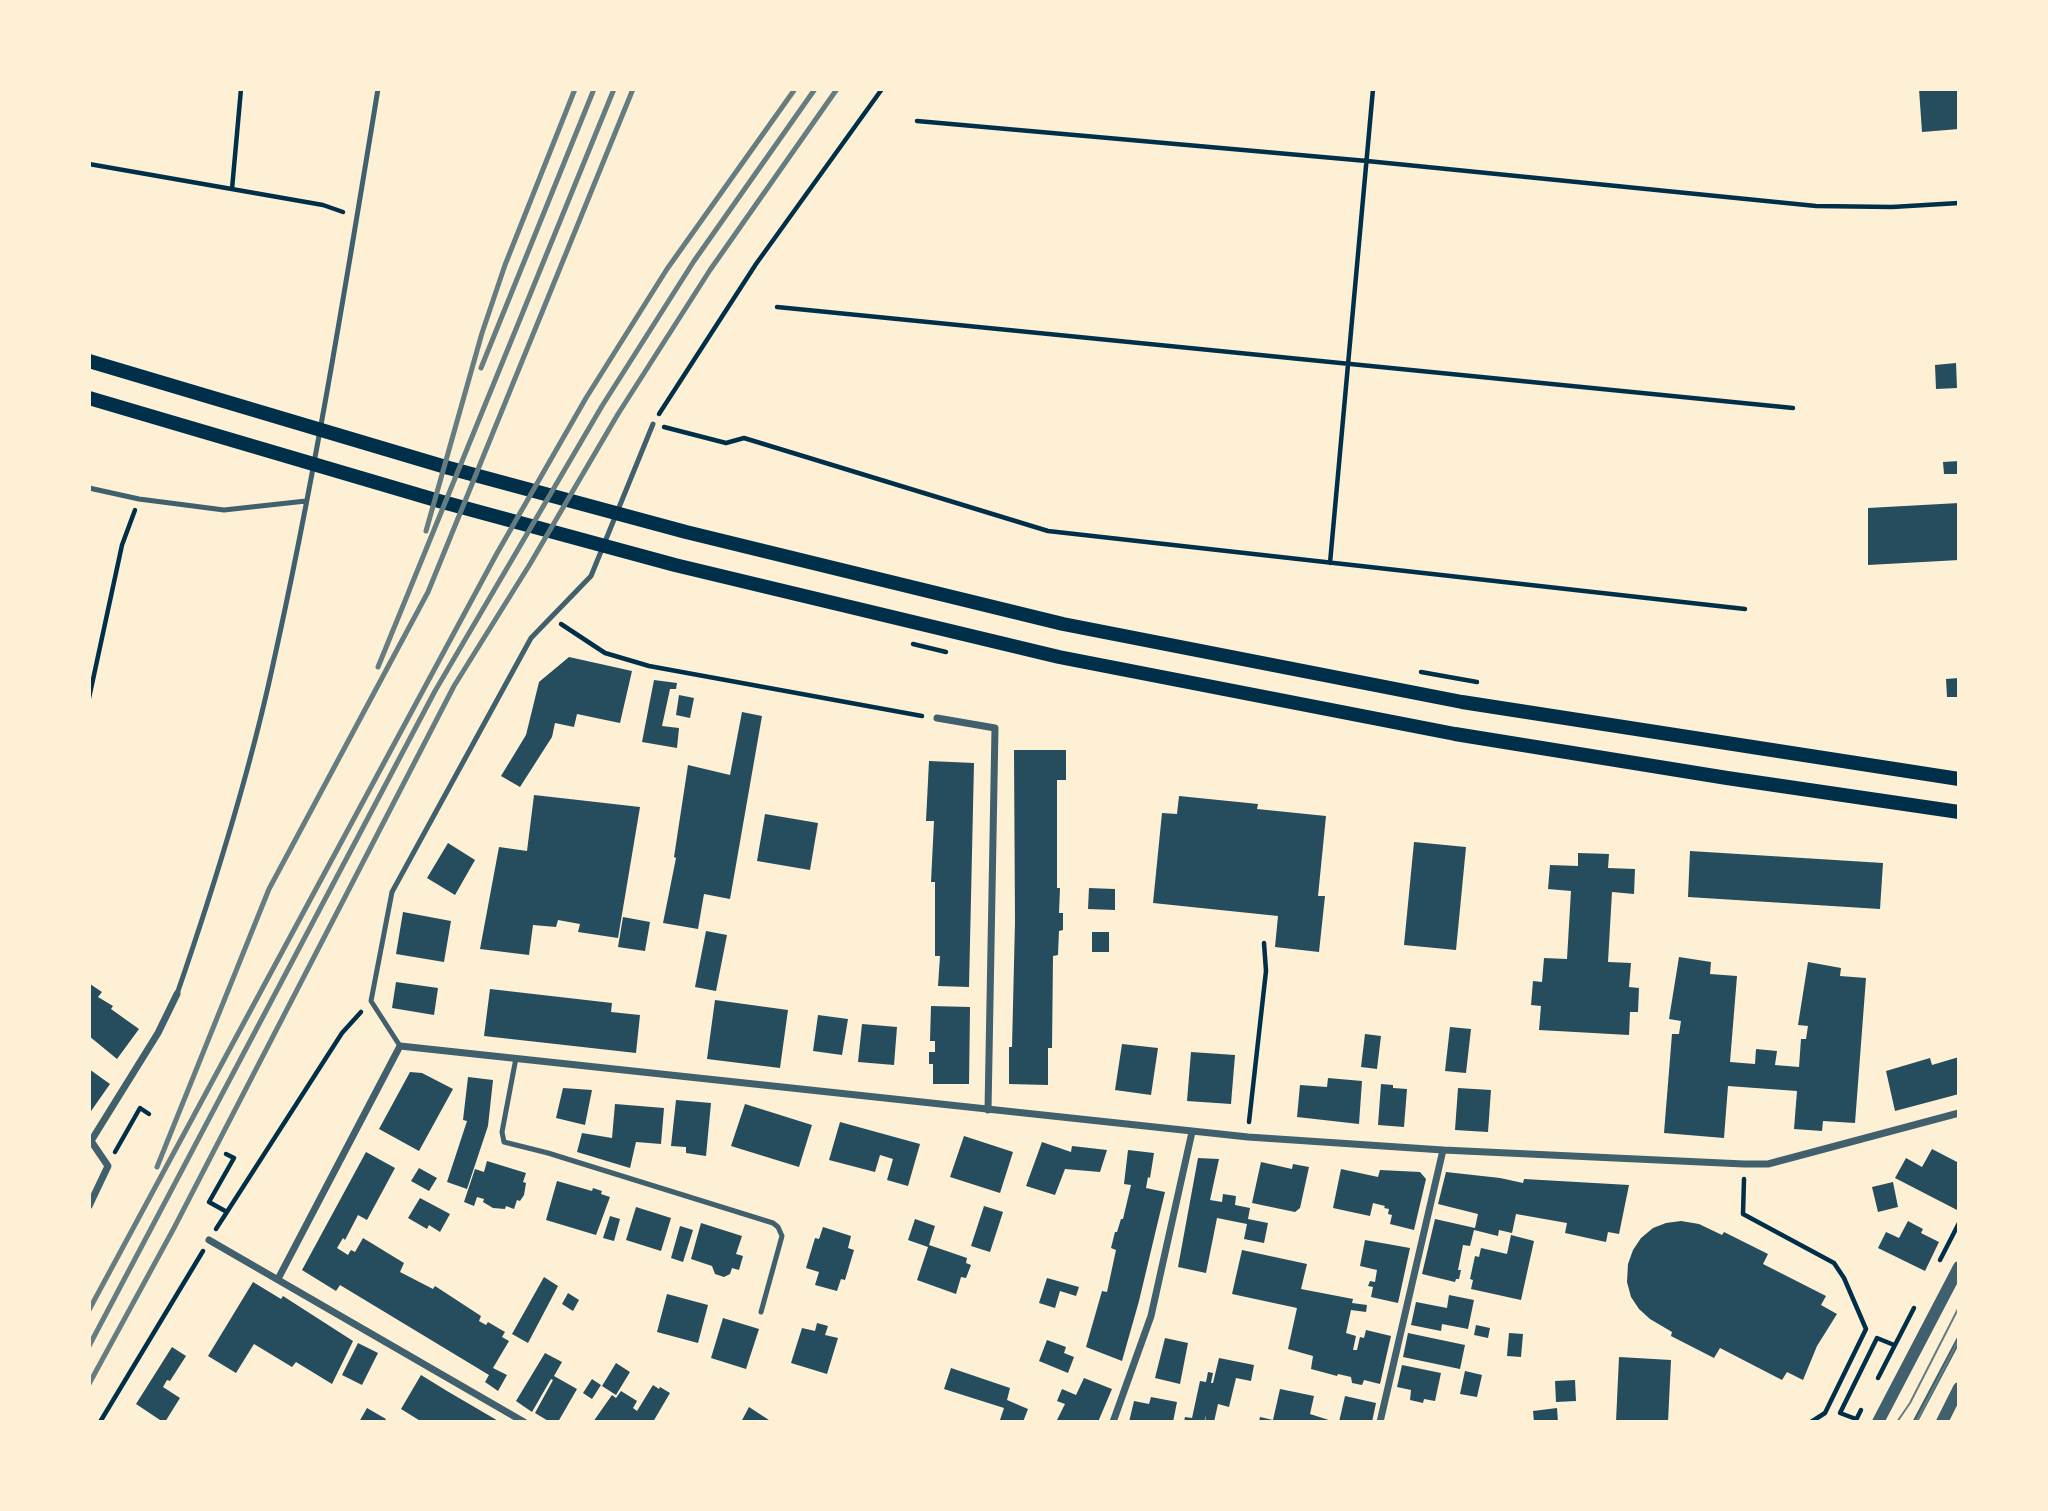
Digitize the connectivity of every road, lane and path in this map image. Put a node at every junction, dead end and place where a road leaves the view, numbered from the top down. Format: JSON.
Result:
{"nodes":[{"id":1,"x":241,"y":89,"type":"edge"},
{"id":2,"x":378,"y":89,"type":"edge"},
{"id":3,"x":882,"y":89,"type":"edge"},
{"id":4,"x":1373,"y":89,"type":"edge"},
{"id":5,"x":917,"y":121,"type":"dead end"},
{"id":6,"x":1367,"y":161,"type":"junction"},
{"id":7,"x":89,"y":164,"type":"edge"},
{"id":8,"x":232,"y":189,"type":"junction"},
{"id":9,"x":1959,"y":203,"type":"edge"},
{"id":10,"x":357,"y":217,"type":"junction"},
{"id":11,"x":776,"y":307,"type":"dead end"},
{"id":12,"x":89,"y":360,"type":"edge"},
{"id":13,"x":1348,"y":365,"type":"junction"},
{"id":14,"x":89,"y":398,"type":"edge"},
{"id":15,"x":1793,"y":408,"type":"dead end"},
{"id":16,"x":653,"y":424,"type":"junction"},
{"id":17,"x":89,"y":488,"type":"edge"},
{"id":18,"x":139,"y":499,"type":"junction"},
{"id":19,"x":306,"y":501,"type":"junction"},
{"id":20,"x":1330,"y":563,"type":"junction"},
{"id":21,"x":1745,"y":609,"type":"dead end"},
{"id":22,"x":552,"y":617,"type":"junction"},
{"id":23,"x":1414,"y":670,"type":"dead end"},
{"id":24,"x":1480,"y":683,"type":"dead end"},
{"id":25,"x":89,"y":698,"type":"edge"},
{"id":26,"x":937,"y":718,"type":"joint"},
{"id":27,"x":1959,"y":779,"type":"edge"},
{"id":28,"x":1959,"y":812,"type":"edge"},
{"id":29,"x":1264,"y":943,"type":"dead end"},
{"id":30,"x":177,"y":995,"type":"joint"},
{"id":31,"x":371,"y":1001,"type":"junction"},
{"id":32,"x":400,"y":1046,"type":"junction"},
{"id":33,"x":516,"y":1058,"type":"junction"},
{"id":34,"x":988,"y":1110,"type":"junction"},
{"id":35,"x":149,"y":1114,"type":"dead end"},
{"id":36,"x":1959,"y":1114,"type":"edge"},
{"id":37,"x":1192,"y":1132,"type":"junction"},
{"id":38,"x":1248,"y":1137,"type":"junction"},
{"id":39,"x":90,"y":1140,"type":"edge"},
{"id":40,"x":118,"y":1146,"type":"dead end"},
{"id":41,"x":1443,"y":1150,"type":"junction"},
{"id":42,"x":226,"y":1154,"type":"dead end"},
{"id":43,"x":1744,"y":1164,"type":"junction"},
{"id":44,"x":89,"y":1206,"type":"edge"},
{"id":45,"x":227,"y":1212,"type":"junction"},
{"id":46,"x":209,"y":1240,"type":"junction"},
{"id":47,"x":1959,"y":1267,"type":"edge"},
{"id":48,"x":278,"y":1279,"type":"junction"},
{"id":49,"x":761,"y":1312,"type":"dead end"},
{"id":50,"x":1959,"y":1339,"type":"edge"},
{"id":51,"x":1894,"y":1345,"type":"dead end"},
{"id":52,"x":1847,"y":1368,"type":"junction"},
{"id":53,"x":1860,"y":1372,"type":"junction"},
{"id":54,"x":1959,"y":1388,"type":"edge"},
{"id":55,"x":1856,"y":1419,"type":"dead end"},
{"id":56,"x":100,"y":1422,"type":"edge"},
{"id":57,"x":524,"y":1422,"type":"edge"},
{"id":58,"x":1113,"y":1422,"type":"edge"},
{"id":59,"x":1380,"y":1422,"type":"edge"},
{"id":60,"x":1811,"y":1422,"type":"edge"},
{"id":61,"x":1878,"y":1422,"type":"edge"},
{"id":62,"x":1915,"y":1422,"type":"edge"},
{"id":63,"x":1942,"y":1422,"type":"edge"}],
"edges":[{"from":1,"to":8,"type":"path"},
{"from":2,"to":10,"type":"lane"},
{"from":3,"to":16,"type":"path"},
{"from":4,"to":6,"type":"path"},
{"from":5,"to":6,"type":"path"},
{"from":6,"to":9,"type":"path"},
{"from":6,"to":13,"type":"path"},
{"from":7,"to":8,"type":"path"},
{"from":8,"to":10,"type":"path"},
{"from":10,"to":19,"type":"lane"},
{"from":11,"to":13,"type":"path"},
{"from":12,"to":27,"type":"main road"},
{"from":13,"to":15,"type":"path"},
{"from":13,"to":20,"type":"path"},
{"from":14,"to":28,"type":"main road"},
{"from":16,"to":20,"type":"path"},
{"from":16,"to":22,"type":"lane"},
{"from":17,"to":18,"type":"lane"},
{"from":18,"to":19,"type":"lane"},
{"from":18,"to":25,"type":"path"},
{"from":19,"to":30,"type":"lane"},
{"from":20,"to":21,"type":"path"},
{"from":22,"to":26,"type":"path"},
{"from":22,"to":31,"type":"lane"},
{"from":23,"to":24,"type":"path"},
{"from":26,"to":34,"type":"street"},
{"from":29,"to":38,"type":"path"},
{"from":30,"to":39,"type":"street"},
{"from":31,"to":32,"type":"lane"},
{"from":31,"to":45,"type":"path"},
{"from":32,"to":33,"type":"street"},
{"from":32,"to":48,"type":"street"},
{"from":33,"to":34,"type":"street"},
{"from":33,"to":49,"type":"lane"},
{"from":34,"to":37,"type":"street"},
{"from":35,"to":40,"type":"path"},
{"from":36,"to":43,"type":"street"},
{"from":37,"to":38,"type":"street"},
{"from":37,"to":58,"type":"street"},
{"from":38,"to":41,"type":"street"},
{"from":39,"to":44,"type":"street"},
{"from":41,"to":43,"type":"street"},
{"from":41,"to":59,"type":"street"},
{"from":42,"to":45,"type":"path"},
{"from":43,"to":52,"type":"path"},
{"from":45,"to":46,"type":"path"},
{"from":46,"to":48,"type":"street"},
{"from":46,"to":56,"type":"path"},
{"from":47,"to":61,"type":"street"},
{"from":48,"to":57,"type":"street"},
{"from":50,"to":62,"type":"lane"},
{"from":51,"to":53,"type":"path"},
{"from":52,"to":53,"type":"path"},
{"from":52,"to":60,"type":"path"},
{"from":53,"to":55,"type":"path"},
{"from":54,"to":63,"type":"street"}]}
